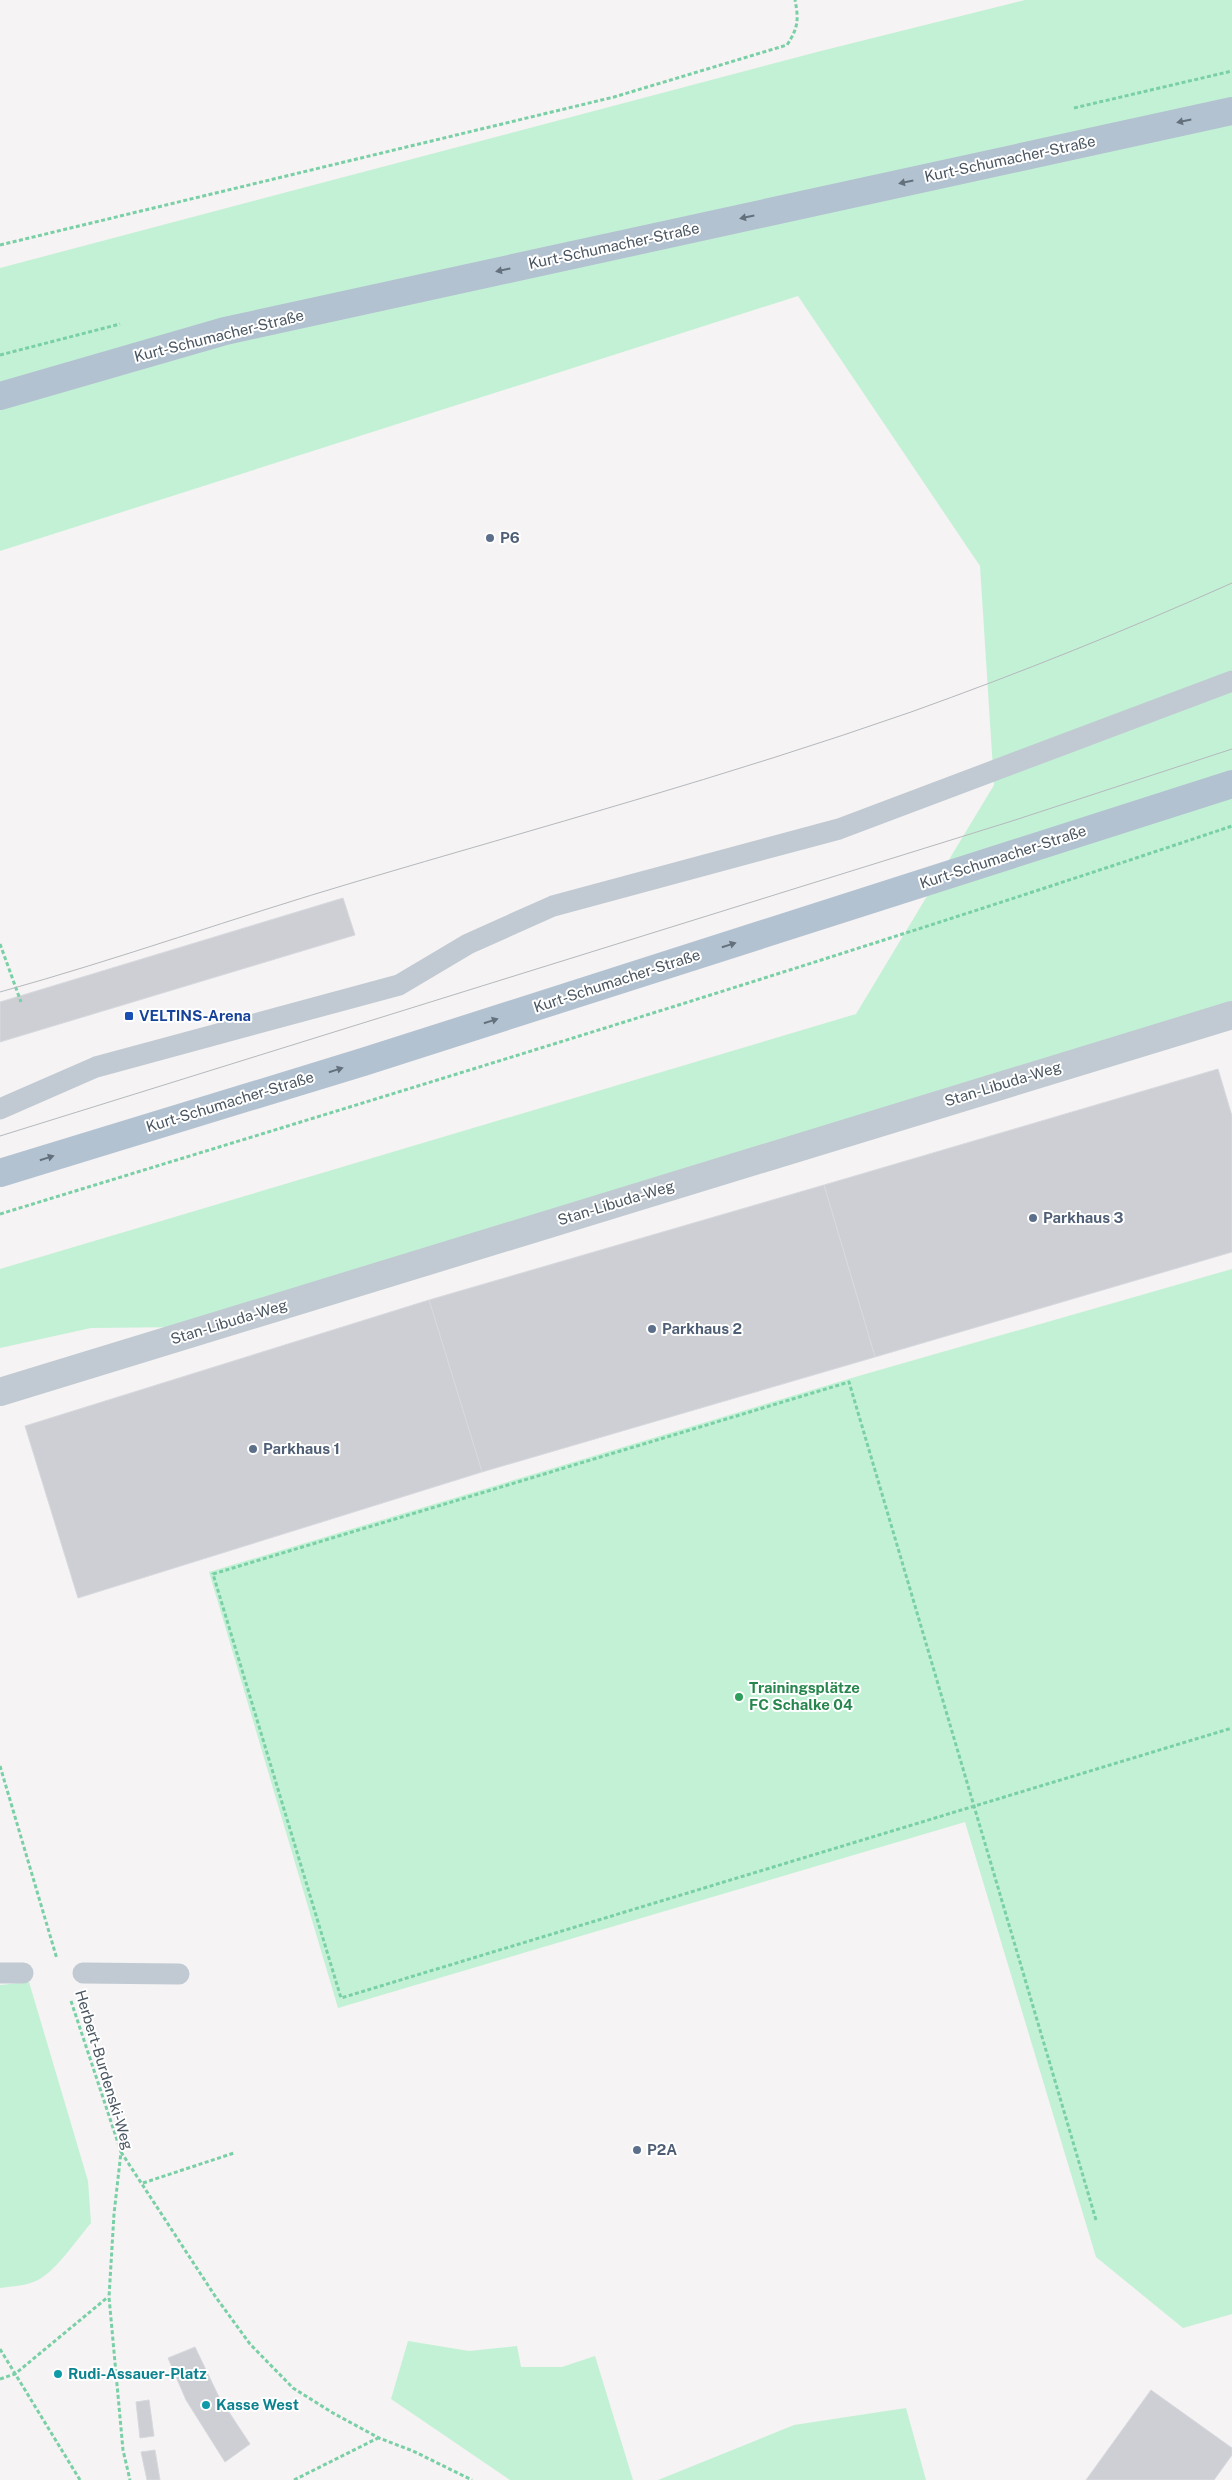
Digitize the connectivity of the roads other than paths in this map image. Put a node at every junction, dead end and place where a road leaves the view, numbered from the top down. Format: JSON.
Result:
{"nodes":[{"id":1,"x":1232,"y":110,"type":"edge"},
{"id":2,"x":0,"y":396,"type":"edge"},
{"id":3,"x":1232,"y":681,"type":"edge"},
{"id":4,"x":1232,"y":784,"type":"edge"},
{"id":5,"x":1232,"y":1015,"type":"edge"},
{"id":6,"x":0,"y":1109,"type":"edge"},
{"id":7,"x":0,"y":1173,"type":"edge"},
{"id":8,"x":0,"y":1392,"type":"edge"},
{"id":9,"x":0,"y":1973,"type":"edge"},
{"id":10,"x":23,"y":1973,"type":"dead end"},
{"id":11,"x":83,"y":1974,"type":"dead end"},
{"id":12,"x":179,"y":1974,"type":"dead end"}],
"edges":[{"from":1,"to":2,"type":"main road","name":"Kurt-Schumacher-Straße","one_way":true},
{"from":3,"to":6,"type":"lane"},
{"from":7,"to":4,"type":"main road","name":"Kurt-Schumacher-Straße","one_way":true},
{"from":5,"to":8,"type":"street","name":"Stan-Libuda-Weg"},
{"from":9,"to":10,"type":"lane"},
{"from":11,"to":12,"type":"lane"}]}
